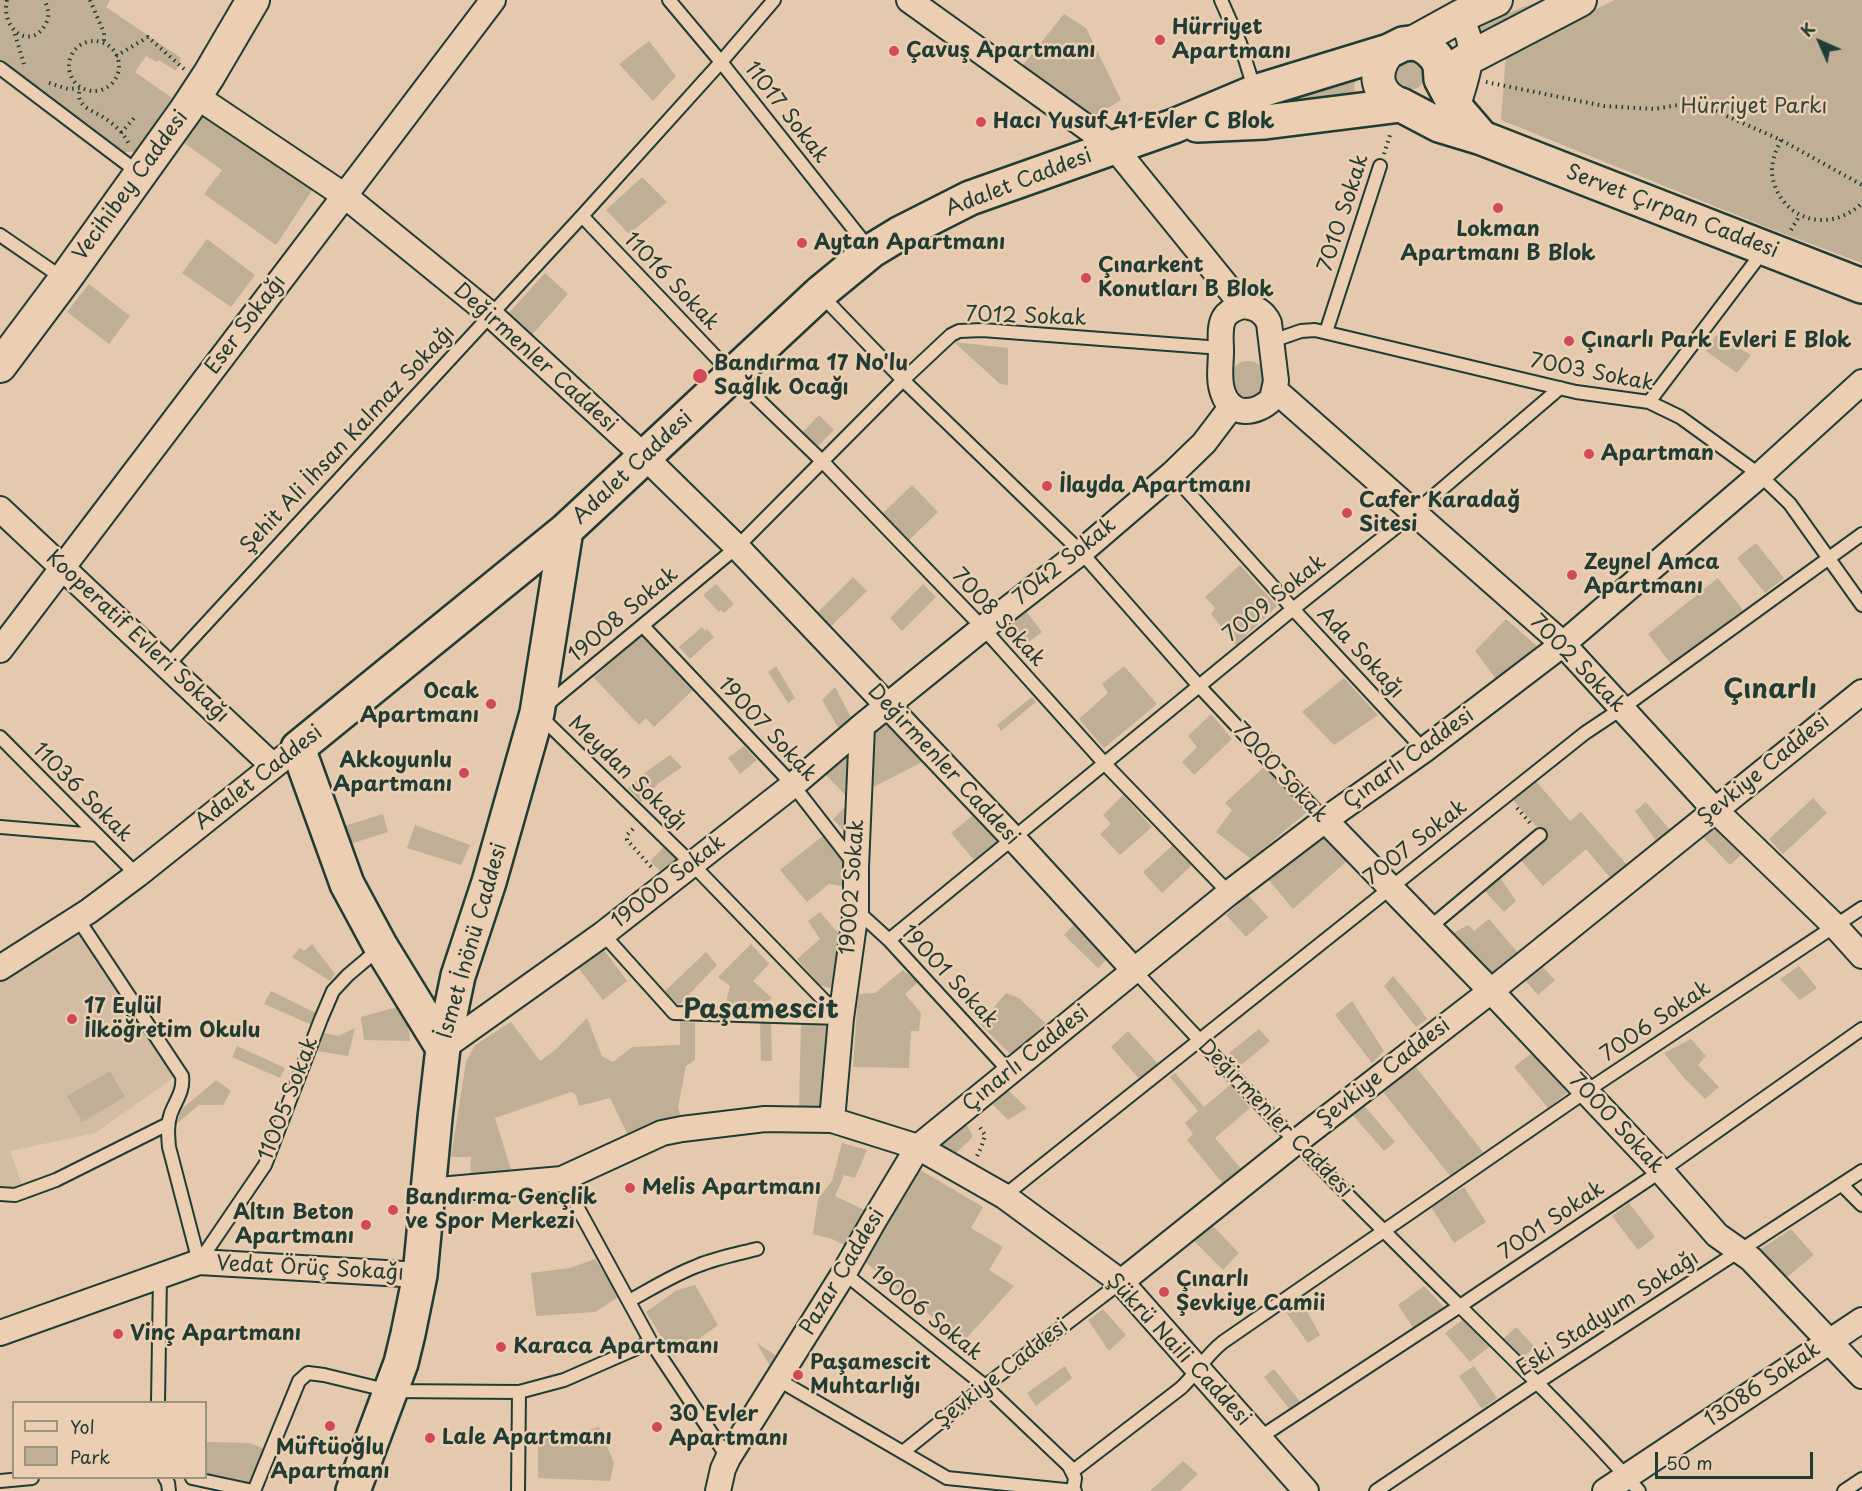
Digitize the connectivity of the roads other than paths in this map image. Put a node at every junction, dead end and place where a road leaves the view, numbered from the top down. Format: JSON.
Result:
{"nodes":[{"id":1,"x":253,"y":0,"type":"edge"},
{"id":2,"x":493,"y":0,"type":"edge"},
{"id":3,"x":669,"y":0,"type":"edge"},
{"id":4,"x":774,"y":0,"type":"edge"},
{"id":5,"x":909,"y":0,"type":"edge"},
{"id":6,"x":1221,"y":0,"type":"edge"},
{"id":7,"x":1496,"y":0,"type":"edge"},
{"id":8,"x":1581,"y":0,"type":"edge"},
{"id":9,"x":1458,"y":12,"type":"junction"},
{"id":10,"x":1400,"y":47,"type":"junction"},
{"id":11,"x":721,"y":62,"type":"junction"},
{"id":12,"x":0,"y":68,"type":"edge"},
{"id":13,"x":1455,"y":80,"type":"junction"},
{"id":14,"x":1255,"y":92,"type":"junction"},
{"id":15,"x":196,"y":96,"type":"junction"},
{"id":16,"x":1399,"y":106,"type":"junction"},
{"id":17,"x":1174,"y":126,"type":"junction"},
{"id":18,"x":1482,"y":138,"type":"junction"},
{"id":19,"x":1114,"y":147,"type":"junction"},
{"id":20,"x":136,"y":162,"type":"junction"},
{"id":21,"x":1380,"y":166,"type":"road end"},
{"id":22,"x":345,"y":196,"type":"junction"},
{"id":23,"x":582,"y":216,"type":"junction"},
{"id":24,"x":0,"y":235,"type":"edge"},
{"id":25,"x":1765,"y":249,"type":"junction"},
{"id":26,"x":871,"y":251,"type":"junction"},
{"id":27,"x":65,"y":279,"type":"junction"},
{"id":28,"x":1862,"y":286,"type":"edge"},
{"id":29,"x":820,"y":293,"type":"junction"},
{"id":30,"x":1244,"y":306,"type":"junction"},
{"id":31,"x":490,"y":314,"type":"junction"},
{"id":32,"x":1326,"y":332,"type":"junction"},
{"id":33,"x":1272,"y":341,"type":"junction"},
{"id":34,"x":1221,"y":348,"type":"junction"},
{"id":35,"x":0,"y":366,"type":"edge"},
{"id":36,"x":733,"y":375,"type":"junction"},
{"id":37,"x":903,"y":381,"type":"junction"},
{"id":38,"x":1862,"y":382,"type":"edge"},
{"id":39,"x":1560,"y":388,"type":"junction"},
{"id":40,"x":1275,"y":390,"type":"junction"},
{"id":41,"x":1649,"y":402,"type":"junction"},
{"id":42,"x":1232,"y":406,"type":"junction"},
{"id":43,"x":645,"y":458,"type":"junction"},
{"id":44,"x":823,"y":462,"type":"junction"},
{"id":45,"x":1172,"y":474,"type":"junction"},
{"id":46,"x":1760,"y":475,"type":"junction"},
{"id":47,"x":0,"y":509,"type":"edge"},
{"id":48,"x":1415,"y":512,"type":"junction"},
{"id":49,"x":566,"y":530,"type":"junction"},
{"id":50,"x":1862,"y":534,"type":"edge"},
{"id":51,"x":736,"y":547,"type":"junction"},
{"id":52,"x":1081,"y":552,"type":"junction"},
{"id":53,"x":1830,"y":559,"type":"junction"},
{"id":54,"x":62,"y":567,"type":"junction"},
{"id":55,"x":1862,"y":605,"type":"edge"},
{"id":56,"x":1293,"y":609,"type":"junction"},
{"id":57,"x":643,"y":626,"type":"junction"},
{"id":58,"x":982,"y":628,"type":"junction"},
{"id":59,"x":1563,"y":645,"type":"junction"},
{"id":60,"x":0,"y":650,"type":"edge"},
{"id":61,"x":167,"y":666,"type":"junction"},
{"id":62,"x":1199,"y":686,"type":"junction"},
{"id":63,"x":1862,"y":692,"type":"edge"},
{"id":64,"x":887,"y":705,"type":"junction"},
{"id":65,"x":1621,"y":709,"type":"junction"},
{"id":66,"x":537,"y":713,"type":"junction"},
{"id":67,"x":862,"y":726,"type":"junction"},
{"id":68,"x":0,"y":738,"type":"edge"},
{"id":69,"x":1424,"y":750,"type":"junction"},
{"id":70,"x":285,"y":757,"type":"junction"},
{"id":71,"x":1105,"y":764,"type":"junction"},
{"id":72,"x":793,"y":785,"type":"junction"},
{"id":73,"x":1714,"y":810,"type":"junction"},
{"id":74,"x":1325,"y":820,"type":"junction"},
{"id":75,"x":0,"y":827,"type":"edge"},
{"id":76,"x":97,"y":835,"type":"junction"},
{"id":77,"x":1539,"y":835,"type":"road end"},
{"id":78,"x":1014,"y":838,"type":"junction"},
{"id":79,"x":692,"y":864,"type":"junction"},
{"id":80,"x":856,"y":867,"type":"junction"},
{"id":81,"x":137,"y":875,"type":"junction"},
{"id":82,"x":1390,"y":889,"type":"junction"},
{"id":83,"x":1229,"y":893,"type":"junction"},
{"id":84,"x":1862,"y":908,"type":"edge"},
{"id":85,"x":856,"y":910,"type":"junction"},
{"id":86,"x":78,"y":919,"type":"junction"},
{"id":87,"x":1835,"y":926,"type":"junction"},
{"id":88,"x":1429,"y":927,"type":"junction"},
{"id":89,"x":603,"y":934,"type":"junction"},
{"id":90,"x":889,"y":940,"type":"junction"},
{"id":91,"x":381,"y":947,"type":"junction"},
{"id":92,"x":1862,"y":956,"type":"edge"},
{"id":93,"x":0,"y":968,"type":"edge"},
{"id":94,"x":1134,"y":970,"type":"junction"},
{"id":95,"x":1491,"y":991,"type":"junction"},
{"id":96,"x":841,"y":1018,"type":"junction"},
{"id":97,"x":1862,"y":1029,"type":"edge"},
{"id":98,"x":1200,"y":1041,"type":"junction"},
{"id":99,"x":443,"y":1048,"type":"junction"},
{"id":100,"x":1010,"y":1072,"type":"junction"},
{"id":101,"x":1585,"y":1092,"type":"junction"},
{"id":102,"x":832,"y":1120,"type":"junction"},
{"id":103,"x":168,"y":1124,"type":"junction"},
{"id":104,"x":1296,"y":1142,"type":"junction"},
{"id":105,"x":918,"y":1147,"type":"junction"},
{"id":106,"x":1661,"y":1171,"type":"junction"},
{"id":107,"x":1862,"y":1171,"type":"edge"},
{"id":108,"x":562,"y":1179,"type":"junction"},
{"id":109,"x":1842,"y":1185,"type":"junction"},
{"id":110,"x":428,"y":1191,"type":"junction"},
{"id":111,"x":0,"y":1194,"type":"edge"},
{"id":112,"x":1004,"y":1196,"type":"junction"},
{"id":113,"x":1862,"y":1205,"type":"edge"},
{"id":114,"x":1383,"y":1231,"type":"junction"},
{"id":115,"x":757,"y":1249,"type":"dead end"},
{"id":116,"x":1741,"y":1251,"type":"junction"},
{"id":117,"x":199,"y":1262,"type":"junction"},
{"id":118,"x":844,"y":1273,"type":"junction"},
{"id":119,"x":420,"y":1275,"type":"junction"},
{"id":120,"x":160,"y":1276,"type":"junction"},
{"id":121,"x":1121,"y":1282,"type":"junction"},
{"id":122,"x":629,"y":1301,"type":"junction"},
{"id":123,"x":1460,"y":1306,"type":"junction"},
{"id":124,"x":1862,"y":1320,"type":"edge"},
{"id":125,"x":0,"y":1332,"type":"edge"},
{"id":126,"x":1829,"y":1341,"type":"junction"},
{"id":127,"x":651,"y":1342,"type":"junction"},
{"id":128,"x":1198,"y":1368,"type":"junction"},
{"id":129,"x":1862,"y":1376,"type":"edge"},
{"id":130,"x":777,"y":1379,"type":"junction"},
{"id":131,"x":1538,"y":1382,"type":"junction"},
{"id":132,"x":985,"y":1386,"type":"junction"},
{"id":133,"x":390,"y":1391,"type":"junction"},
{"id":134,"x":519,"y":1392,"type":"junction"},
{"id":135,"x":158,"y":1401,"type":"edge"},
{"id":136,"x":1259,"y":1438,"type":"junction"},
{"id":137,"x":903,"y":1452,"type":"junction"},
{"id":138,"x":728,"y":1458,"type":"junction"},
{"id":139,"x":1073,"y":1472,"type":"junction"},
{"id":140,"x":946,"y":1478,"type":"junction"},
{"id":141,"x":16,"y":1479,"type":"edge"},
{"id":142,"x":197,"y":1479,"type":"edge"},
{"id":143,"x":1862,"y":1479,"type":"edge"},
{"id":144,"x":0,"y":1480,"type":"edge"},
{"id":145,"x":1633,"y":1484,"type":"edge"},
{"id":146,"x":254,"y":1491,"type":"edge"},
{"id":147,"x":353,"y":1491,"type":"edge"},
{"id":148,"x":518,"y":1491,"type":"edge"},
{"id":149,"x":718,"y":1491,"type":"edge"},
{"id":150,"x":947,"y":1491,"type":"edge"},
{"id":151,"x":1074,"y":1491,"type":"edge"},
{"id":152,"x":1306,"y":1491,"type":"edge"},
{"id":153,"x":1376,"y":1491,"type":"edge"},
{"id":154,"x":1605,"y":1491,"type":"edge"},
{"id":155,"x":1844,"y":1491,"type":"edge"}],
"edges":[{"from":1,"to":15,"type":"street","name":"Vecihibey Caddesi"},
{"from":2,"to":22,"type":"street","name":"Eser Sokağı"},
{"from":3,"to":11,"type":"lane","name":"11017 Sokak"},
{"from":4,"to":11,"type":"lane","name":"Şehit Ali İhsan Kalmaz Sokağı"},
{"from":5,"to":19,"type":"street"},
{"from":6,"to":14,"type":"lane"},
{"from":7,"to":9,"type":"street","name":"Adalet Caddesi"},
{"from":8,"to":13,"type":"street"},
{"from":9,"to":10,"type":"street","name":"Adalet Caddesi"},
{"from":9,"to":13,"type":"street"},
{"from":10,"to":13,"type":"main road"},
{"from":10,"to":14,"type":"main road","name":"Adalet Caddesi"},
{"from":10,"to":16,"type":"street"},
{"from":11,"to":23,"type":"lane","name":"Şehit Ali İhsan Kalmaz Sokağı"},
{"from":11,"to":26,"type":"lane","name":"11017 Sokak"},
{"from":12,"to":20,"type":"lane"},
{"from":13,"to":16,"type":"street"},
{"from":13,"to":18,"type":"main road","name":"Servet Çırpan Caddesi"},
{"from":14,"to":17,"type":"main road","name":"Adalet Caddesi"},
{"from":15,"to":20,"type":"street","name":"Vecihibey Caddesi"},
{"from":15,"to":22,"type":"street","name":"Değirmenler Caddesi"},
{"from":16,"to":17,"type":"main road"},
{"from":16,"to":18,"type":"main road","name":"Servet Çırpan Caddesi"},
{"from":17,"to":19,"type":"main road","name":"Adalet Caddesi"},
{"from":18,"to":25,"type":"main road","name":"Servet Çırpan Caddesi"},
{"from":19,"to":26,"type":"main road","name":"Adalet Caddesi"},
{"from":19,"to":30,"type":"street"},
{"from":20,"to":27,"type":"street","name":"Vecihibey Caddesi"},
{"from":21,"to":32,"type":"lane","name":"7010 Sokak"},
{"from":22,"to":31,"type":"street","name":"Değirmenler Caddesi"},
{"from":22,"to":54,"type":"street","name":"Eser Sokağı"},
{"from":23,"to":31,"type":"lane","name":"Şehit Ali İhsan Kalmaz Sokağı"},
{"from":23,"to":36,"type":"lane","name":"11016 Sokak"},
{"from":24,"to":27,"type":"lane"},
{"from":25,"to":28,"type":"main road","name":"Servet Çırpan Caddesi"},
{"from":25,"to":41,"type":"lane"},
{"from":26,"to":29,"type":"main road","name":"Adalet Caddesi"},
{"from":27,"to":35,"type":"street","name":"Vecihibey Caddesi"},
{"from":29,"to":36,"type":"main road","name":"Adalet Caddesi"},
{"from":29,"to":37,"type":"lane","name":"7000 Sokak"},
{"from":30,"to":33,"type":"street"},
{"from":30,"to":34,"type":"street"},
{"from":31,"to":43,"type":"street","name":"Değirmenler Caddesi"},
{"from":31,"to":61,"type":"lane","name":"Şehit Ali İhsan Kalmaz Sokağı"},
{"from":32,"to":33,"type":"lane","name":"7003 Sokak"},
{"from":32,"to":39,"type":"lane","name":"7003 Sokak"},
{"from":33,"to":40,"type":"street"},
{"from":34,"to":37,"type":"lane","name":"7012 Sokak"},
{"from":34,"to":42,"type":"street"},
{"from":36,"to":43,"type":"main road","name":"Adalet Caddesi"},
{"from":36,"to":44,"type":"lane","name":"7008 Sokak"},
{"from":37,"to":44,"type":"lane","name":"7012 Sokak"},
{"from":37,"to":52,"type":"lane","name":"7000 Sokak"},
{"from":38,"to":46,"type":"street","name":"Çınarlı Caddesi"},
{"from":39,"to":41,"type":"lane","name":"7003 Sokak"},
{"from":39,"to":48,"type":"lane","name":"7009 Sokak"},
{"from":40,"to":42,"type":"street"},
{"from":40,"to":48,"type":"street","name":"7002 Sokak"},
{"from":41,"to":46,"type":"lane","name":"7003 Sokak"},
{"from":42,"to":45,"type":"street","name":"7042 Sokak"},
{"from":43,"to":49,"type":"main road","name":"Adalet Caddesi"},
{"from":43,"to":51,"type":"street","name":"Değirmenler Caddesi"},
{"from":44,"to":51,"type":"lane","name":"7012 Sokak"},
{"from":44,"to":58,"type":"lane","name":"7008 Sokak"},
{"from":45,"to":52,"type":"street","name":"7042 Sokak"},
{"from":45,"to":56,"type":"lane","name":"Ada Sokağı"},
{"from":46,"to":53,"type":"lane","name":"7003 Sokak"},
{"from":46,"to":59,"type":"street","name":"Çınarlı Caddesi"},
{"from":47,"to":54,"type":"street","name":"Kooperatif Evleri Sokağı"},
{"from":48,"to":56,"type":"lane","name":"7009 Sokak"},
{"from":48,"to":59,"type":"street","name":"7002 Sokak"},
{"from":49,"to":66,"type":"main road","name":"İsmet İnönü Caddesi"},
{"from":49,"to":70,"type":"main road","name":"Adalet Caddesi"},
{"from":50,"to":53,"type":"lane","name":"7007 Sokak"},
{"from":51,"to":57,"type":"lane","name":"19008 Sokak"},
{"from":51,"to":64,"type":"street","name":"Değirmenler Caddesi"},
{"from":52,"to":58,"type":"street","name":"7042 Sokak"},
{"from":52,"to":62,"type":"lane","name":"7000 Sokak"},
{"from":53,"to":55,"type":"lane","name":"7003 Sokak"},
{"from":53,"to":65,"type":"lane","name":"7007 Sokak"},
{"from":54,"to":60,"type":"street","name":"Eser Sokağı"},
{"from":54,"to":61,"type":"street","name":"Kooperatif Evleri Sokağı"},
{"from":56,"to":62,"type":"lane","name":"7009 Sokak"},
{"from":56,"to":69,"type":"lane","name":"Ada Sokağı"},
{"from":57,"to":66,"type":"lane","name":"19008 Sokak"},
{"from":57,"to":72,"type":"lane","name":"19007 Sokak"},
{"from":58,"to":64,"type":"street","name":"7042 Sokak"},
{"from":58,"to":71,"type":"lane","name":"7008 Sokak"},
{"from":59,"to":65,"type":"street","name":"7002 Sokak"},
{"from":59,"to":69,"type":"street","name":"Çınarlı Caddesi"},
{"from":61,"to":70,"type":"street","name":"Kooperatif Evleri Sokağı"},
{"from":62,"to":71,"type":"lane","name":"7009 Sokak"},
{"from":62,"to":74,"type":"lane","name":"7000 Sokak"},
{"from":63,"to":73,"type":"street","name":"Şevkiye Caddesi"},
{"from":64,"to":67,"type":"street","name":"19000 Sokak"},
{"from":64,"to":78,"type":"street","name":"Değirmenler Caddesi"},
{"from":65,"to":73,"type":"street","name":"7002 Sokak"},
{"from":65,"to":82,"type":"lane","name":"7007 Sokak"},
{"from":66,"to":79,"type":"lane","name":"Meydan Sokağı"},
{"from":66,"to":99,"type":"main road","name":"İsmet İnönü Caddesi"},
{"from":67,"to":72,"type":"street","name":"19000 Sokak"},
{"from":67,"to":80,"type":"street","name":"19002 Sokak"},
{"from":68,"to":76,"type":"lane","name":"11036 Sokak"},
{"from":69,"to":74,"type":"street","name":"Çınarlı Caddesi"},
{"from":70,"to":81,"type":"street","name":"Adalet Caddesi"},
{"from":70,"to":91,"type":"main road","name":"Kooperatif Evleri Sokağı"},
{"from":71,"to":78,"type":"lane","name":"7009 Sokak"},
{"from":71,"to":83,"type":"lane","name":"7008 Sokak"},
{"from":72,"to":79,"type":"street","name":"19000 Sokak"},
{"from":72,"to":80,"type":"lane","name":"19007 Sokak"},
{"from":73,"to":87,"type":"street","name":"7002 Sokak"},
{"from":73,"to":95,"type":"street","name":"Şevkiye Caddesi"},
{"from":74,"to":82,"type":"street","name":"7000 Sokak"},
{"from":74,"to":83,"type":"street","name":"Çınarlı Caddesi"},
{"from":75,"to":76,"type":"lane"},
{"from":76,"to":81,"type":"lane","name":"11036 Sokak"},
{"from":77,"to":88,"type":"lane"},
{"from":78,"to":90,"type":"lane","name":"7009 Sokak"},
{"from":78,"to":94,"type":"street","name":"Değirmenler Caddesi"},
{"from":79,"to":89,"type":"street","name":"19000 Sokak"},
{"from":79,"to":96,"type":"lane","name":"Meydan Sokağı"},
{"from":80,"to":85,"type":"street","name":"19002 Sokak"},
{"from":81,"to":86,"type":"street","name":"Adalet Caddesi"},
{"from":82,"to":88,"type":"street","name":"7000 Sokak"},
{"from":82,"to":98,"type":"lane","name":"7007 Sokak"},
{"from":83,"to":94,"type":"street","name":"Çınarlı Caddesi"},
{"from":84,"to":87,"type":"lane","name":"7006 Sokak"},
{"from":85,"to":90,"type":"lane","name":"19001 Sokak"},
{"from":85,"to":96,"type":"street","name":"19002 Sokak"},
{"from":86,"to":93,"type":"street","name":"Adalet Caddesi"},
{"from":86,"to":103,"type":"lane"},
{"from":87,"to":92,"type":"street","name":"7002 Sokak"},
{"from":87,"to":101,"type":"lane","name":"7006 Sokak"},
{"from":88,"to":95,"type":"street","name":"7000 Sokak"},
{"from":89,"to":96,"type":"lane"},
{"from":89,"to":99,"type":"street","name":"19000 Sokak"},
{"from":90,"to":100,"type":"lane","name":"19001 Sokak"},
{"from":91,"to":99,"type":"main road","name":"Kooperatif Evleri Sokağı"},
{"from":91,"to":117,"type":"lane","name":"11005 Sokak"},
{"from":94,"to":98,"type":"lane","name":"Değirmenler Caddesi"},
{"from":94,"to":100,"type":"street","name":"Çınarlı Caddesi"},
{"from":95,"to":101,"type":"street","name":"7000 Sokak"},
{"from":95,"to":104,"type":"street","name":"Şevkiye Caddesi"},
{"from":96,"to":102,"type":"street","name":"19002 Sokak"},
{"from":97,"to":106,"type":"lane","name":"7001 Sokak"},
{"from":98,"to":104,"type":"lane","name":"Değirmenler Caddesi"},
{"from":98,"to":112,"type":"lane","name":"7007 Sokak"},
{"from":99,"to":110,"type":"main road","name":"İsmet İnönü Caddesi"},
{"from":100,"to":105,"type":"street","name":"Çınarlı Caddesi"},
{"from":101,"to":106,"type":"street","name":"7000 Sokak"},
{"from":101,"to":114,"type":"lane","name":"7006 Sokak"},
{"from":102,"to":105,"type":"street","name":"Şükrü Naili Caddesi"},
{"from":102,"to":108,"type":"street","name":"Şükrü Naili Caddesi"},
{"from":103,"to":111,"type":"lane"},
{"from":103,"to":117,"type":"lane"},
{"from":104,"to":114,"type":"lane","name":"Değirmenler Caddesi"},
{"from":104,"to":121,"type":"street","name":"Şevkiye Caddesi"},
{"from":105,"to":112,"type":"street","name":"Şükrü Naili Caddesi"},
{"from":105,"to":118,"type":"street","name":"Pazar Caddesi"},
{"from":106,"to":116,"type":"street","name":"7000 Sokak"},
{"from":106,"to":123,"type":"lane","name":"7001 Sokak"},
{"from":107,"to":109,"type":"lane","name":"Eski Stadyum Sokağı"},
{"from":108,"to":110,"type":"street","name":"Şükrü Naili Caddesi"},
{"from":108,"to":122,"type":"lane"},
{"from":109,"to":113,"type":"lane"},
{"from":109,"to":116,"type":"lane","name":"Eski Stadyum Sokağı"},
{"from":110,"to":119,"type":"main road","name":"İsmet İnönü Caddesi"},
{"from":112,"to":121,"type":"street","name":"Şükrü Naili Caddesi"},
{"from":114,"to":123,"type":"lane","name":"Değirmenler Caddesi"},
{"from":114,"to":128,"type":"lane","name":"7006 Sokak"},
{"from":115,"to":122,"type":"lane"},
{"from":116,"to":126,"type":"street","name":"7000 Sokak"},
{"from":116,"to":131,"type":"lane","name":"Eski Stadyum Sokağı"},
{"from":117,"to":119,"type":"street","name":"Vedat Örüç Sokağı"},
{"from":117,"to":120,"type":"street"},
{"from":118,"to":130,"type":"street","name":"Pazar Caddesi"},
{"from":118,"to":132,"type":"lane","name":"19006 Sokak"},
{"from":119,"to":133,"type":"main road","name":"İsmet İnönü Caddesi"},
{"from":120,"to":125,"type":"street"},
{"from":120,"to":135,"type":"lane"},
{"from":121,"to":128,"type":"street","name":"Şükrü Naili Caddesi"},
{"from":121,"to":132,"type":"lane","name":"Şevkiye Caddesi"},
{"from":122,"to":127,"type":"lane"},
{"from":123,"to":131,"type":"lane","name":"Değirmenler Caddesi"},
{"from":123,"to":136,"type":"lane","name":"7001 Sokak"},
{"from":124,"to":126,"type":"street","name":"13086 Sokak"},
{"from":126,"to":129,"type":"street","name":"7000 Sokak"},
{"from":126,"to":145,"type":"street","name":"13086 Sokak"},
{"from":127,"to":134,"type":"lane"},
{"from":127,"to":138,"type":"lane"},
{"from":128,"to":136,"type":"street","name":"Şükrü Naili Caddesi"},
{"from":128,"to":139,"type":"lane","name":"7006 Sokak"},
{"from":130,"to":137,"type":"lane"},
{"from":130,"to":138,"type":"street","name":"Pazar Caddesi"},
{"from":131,"to":145,"type":"lane","name":"Değirmenler Caddesi"},
{"from":131,"to":153,"type":"lane","name":"Eski Stadyum Sokağı"},
{"from":132,"to":137,"type":"lane","name":"Şevkiye Caddesi"},
{"from":132,"to":139,"type":"lane","name":"19006 Sokak"},
{"from":133,"to":134,"type":"lane"},
{"from":133,"to":146,"type":"lane"},
{"from":133,"to":147,"type":"main road","name":"İsmet İnönü Caddesi"},
{"from":134,"to":148,"type":"lane"},
{"from":136,"to":152,"type":"street","name":"Şükrü Naili Caddesi"},
{"from":137,"to":140,"type":"lane"},
{"from":138,"to":149,"type":"street","name":"Pazar Caddesi"},
{"from":139,"to":151,"type":"lane"},
{"from":140,"to":150,"type":"lane"},
{"from":140,"to":151,"type":"lane"},
{"from":141,"to":144,"type":"lane"},
{"from":142,"to":146,"type":"lane"},
{"from":143,"to":155,"type":"lane"},
{"from":145,"to":154,"type":"street","name":"13086 Sokak"}]}
